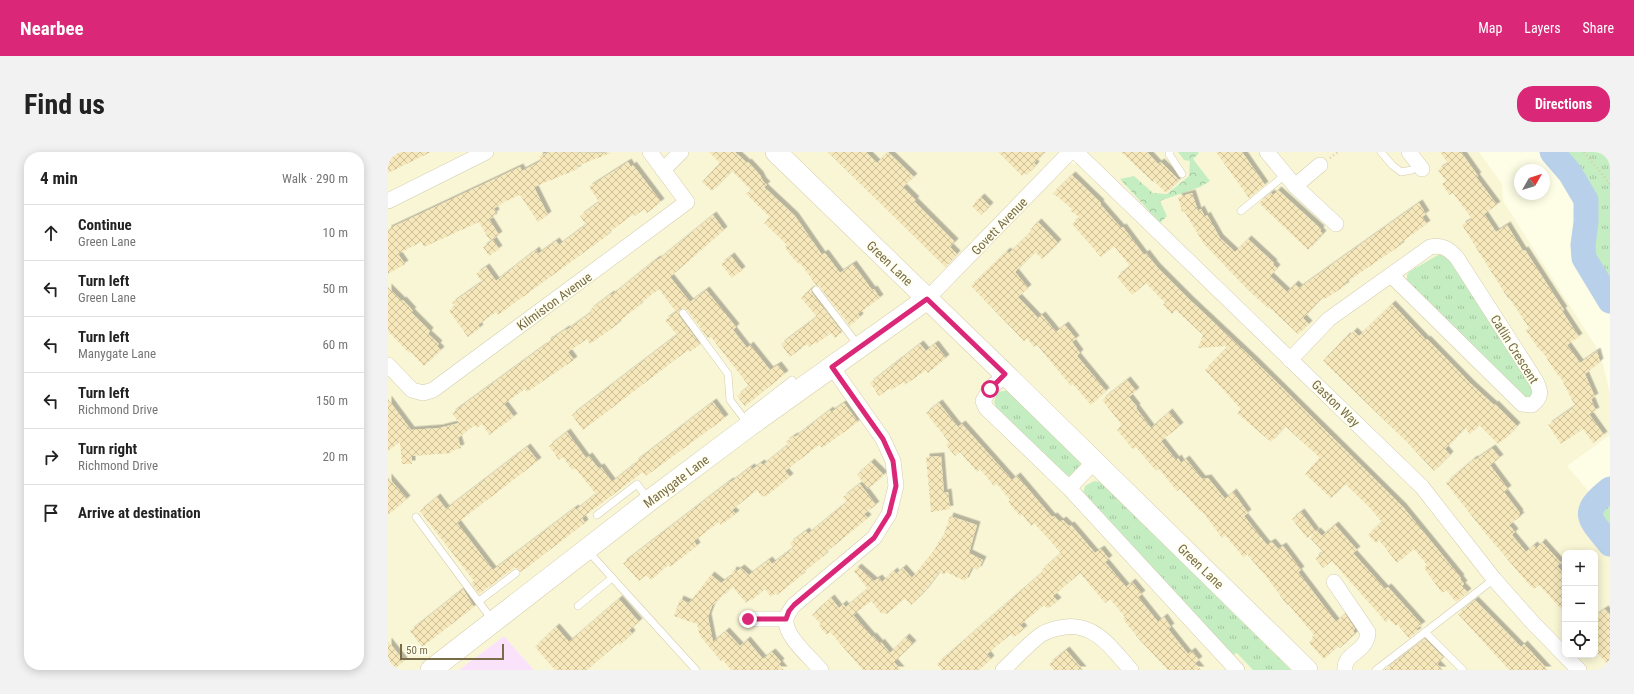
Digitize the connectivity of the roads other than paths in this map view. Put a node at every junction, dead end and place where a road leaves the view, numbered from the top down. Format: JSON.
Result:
{"nodes":[{"id":1,"x":486,"y":152,"type":"edge"},
{"id":2,"x":650,"y":152,"type":"edge"},
{"id":3,"x":681,"y":152,"type":"edge"},
{"id":4,"x":776,"y":152,"type":"edge"},
{"id":5,"x":1070,"y":152,"type":"edge"},
{"id":6,"x":1076,"y":152,"type":"edge"},
{"id":7,"x":1170,"y":152,"type":"edge"},
{"id":8,"x":1267,"y":152,"type":"edge"},
{"id":9,"x":1382,"y":152,"type":"edge"},
{"id":10,"x":1409,"y":152,"type":"edge"},
{"id":11,"x":1320,"y":165,"type":"dead end"},
{"id":12,"x":663,"y":170,"type":"junction"},
{"id":13,"x":1417,"y":170,"type":"joint"},
{"id":14,"x":1182,"y":174,"type":"dead end"},
{"id":15,"x":1290,"y":180,"type":"junction"},
{"id":16,"x":388,"y":201,"type":"edge"},
{"id":17,"x":1241,"y":211,"type":"dead end"},
{"id":18,"x":1336,"y":224,"type":"dead end"},
{"id":19,"x":1391,"y":275,"type":"junction"},
{"id":20,"x":816,"y":290,"type":"dead end"},
{"id":21,"x":927,"y":299,"type":"junction"},
{"id":22,"x":683,"y":313,"type":"dead end"},
{"id":23,"x":860,"y":347,"type":"junction"},
{"id":24,"x":1290,"y":360,"type":"junction"},
{"id":25,"x":388,"y":365,"type":"edge"},
{"id":26,"x":832,"y":367,"type":"junction"},
{"id":27,"x":1005,"y":374,"type":"junction"},
{"id":28,"x":792,"y":380,"type":"dead end"},
{"id":29,"x":746,"y":422,"type":"junction"},
{"id":30,"x":1094,"y":462,"type":"junction"},
{"id":31,"x":1069,"y":488,"type":"junction"},
{"id":32,"x":650,"y":501,"type":"junction"},
{"id":33,"x":597,"y":515,"type":"dead end"},
{"id":34,"x":416,"y":517,"type":"dead end"},
{"id":35,"x":587,"y":550,"type":"junction"},
{"id":36,"x":516,"y":573,"type":"dead end"},
{"id":37,"x":612,"y":578,"type":"junction"},
{"id":38,"x":1494,"y":579,"type":"junction"},
{"id":39,"x":1334,"y":582,"type":"dead end"},
{"id":40,"x":479,"y":601,"type":"junction"},
{"id":41,"x":578,"y":606,"type":"dead end"},
{"id":42,"x":748,"y":619,"type":"dead end"},
{"id":43,"x":786,"y":619,"type":"junction"},
{"id":44,"x":494,"y":621,"type":"junction"},
{"id":45,"x":1426,"y":632,"type":"junction"},
{"id":46,"x":431,"y":670,"type":"edge"},
{"id":47,"x":696,"y":670,"type":"edge"},
{"id":48,"x":821,"y":670,"type":"edge"},
{"id":49,"x":1003,"y":670,"type":"edge"},
{"id":50,"x":1131,"y":670,"type":"edge"},
{"id":51,"x":1237,"y":670,"type":"edge"},
{"id":52,"x":1307,"y":670,"type":"edge"},
{"id":53,"x":1345,"y":670,"type":"edge"},
{"id":54,"x":1376,"y":670,"type":"edge"},
{"id":55,"x":1463,"y":670,"type":"edge"},
{"id":56,"x":1579,"y":670,"type":"edge"}],
"edges":[{"from":1,"to":16,"type":"street"},
{"from":2,"to":12,"type":"street"},
{"from":3,"to":12,"type":"street"},
{"from":4,"to":21,"type":"main road","name":"Green Lane"},
{"from":5,"to":21,"type":"street","name":"Govett Avenue"},
{"from":6,"to":24,"type":"street","name":"Gaston Way"},
{"from":7,"to":14,"type":"lane"},
{"from":8,"to":15,"type":"street"},
{"from":9,"to":13,"type":"lane"},
{"from":10,"to":13,"type":"street"},
{"from":11,"to":15,"type":"street"},
{"from":12,"to":25,"type":"street","name":"Kilmiston Avenue"},
{"from":15,"to":17,"type":"lane"},
{"from":15,"to":18,"type":"street"},
{"from":19,"to":19,"type":"street","name":"Catlin Crescent"},
{"from":19,"to":24,"type":"street","name":"Catlin Crescent"},
{"from":20,"to":23,"type":"lane"},
{"from":21,"to":23,"type":"main road","name":"Manygate Lane"},
{"from":21,"to":27,"type":"main road","name":"Green Lane"},
{"from":22,"to":29,"type":"lane"},
{"from":23,"to":26,"type":"main road","name":"Manygate Lane"},
{"from":24,"to":38,"type":"street","name":"Gaston Way"},
{"from":26,"to":29,"type":"main road","name":"Manygate Lane"},
{"from":26,"to":43,"type":"street"},
{"from":27,"to":30,"type":"main road","name":"Green Lane"},
{"from":27,"to":31,"type":"street"},
{"from":28,"to":29,"type":"lane"},
{"from":29,"to":32,"type":"main road","name":"Manygate Lane"},
{"from":30,"to":31,"type":"street"},
{"from":30,"to":52,"type":"main road","name":"Green Lane"},
{"from":31,"to":51,"type":"street"},
{"from":32,"to":33,"type":"lane"},
{"from":32,"to":35,"type":"main road","name":"Manygate Lane"},
{"from":34,"to":40,"type":"lane"},
{"from":35,"to":37,"type":"lane"},
{"from":35,"to":44,"type":"main road","name":"Manygate Lane"},
{"from":36,"to":40,"type":"lane"},
{"from":37,"to":41,"type":"lane"},
{"from":37,"to":47,"type":"lane"},
{"from":38,"to":45,"type":"lane"},
{"from":38,"to":56,"type":"street","name":"Gaston Way"},
{"from":39,"to":53,"type":"street"},
{"from":40,"to":44,"type":"lane"},
{"from":42,"to":43,"type":"street"},
{"from":43,"to":48,"type":"street"},
{"from":44,"to":46,"type":"main road","name":"Manygate Lane"},
{"from":45,"to":54,"type":"lane"},
{"from":45,"to":55,"type":"lane"},
{"from":49,"to":50,"type":"street"}]}
